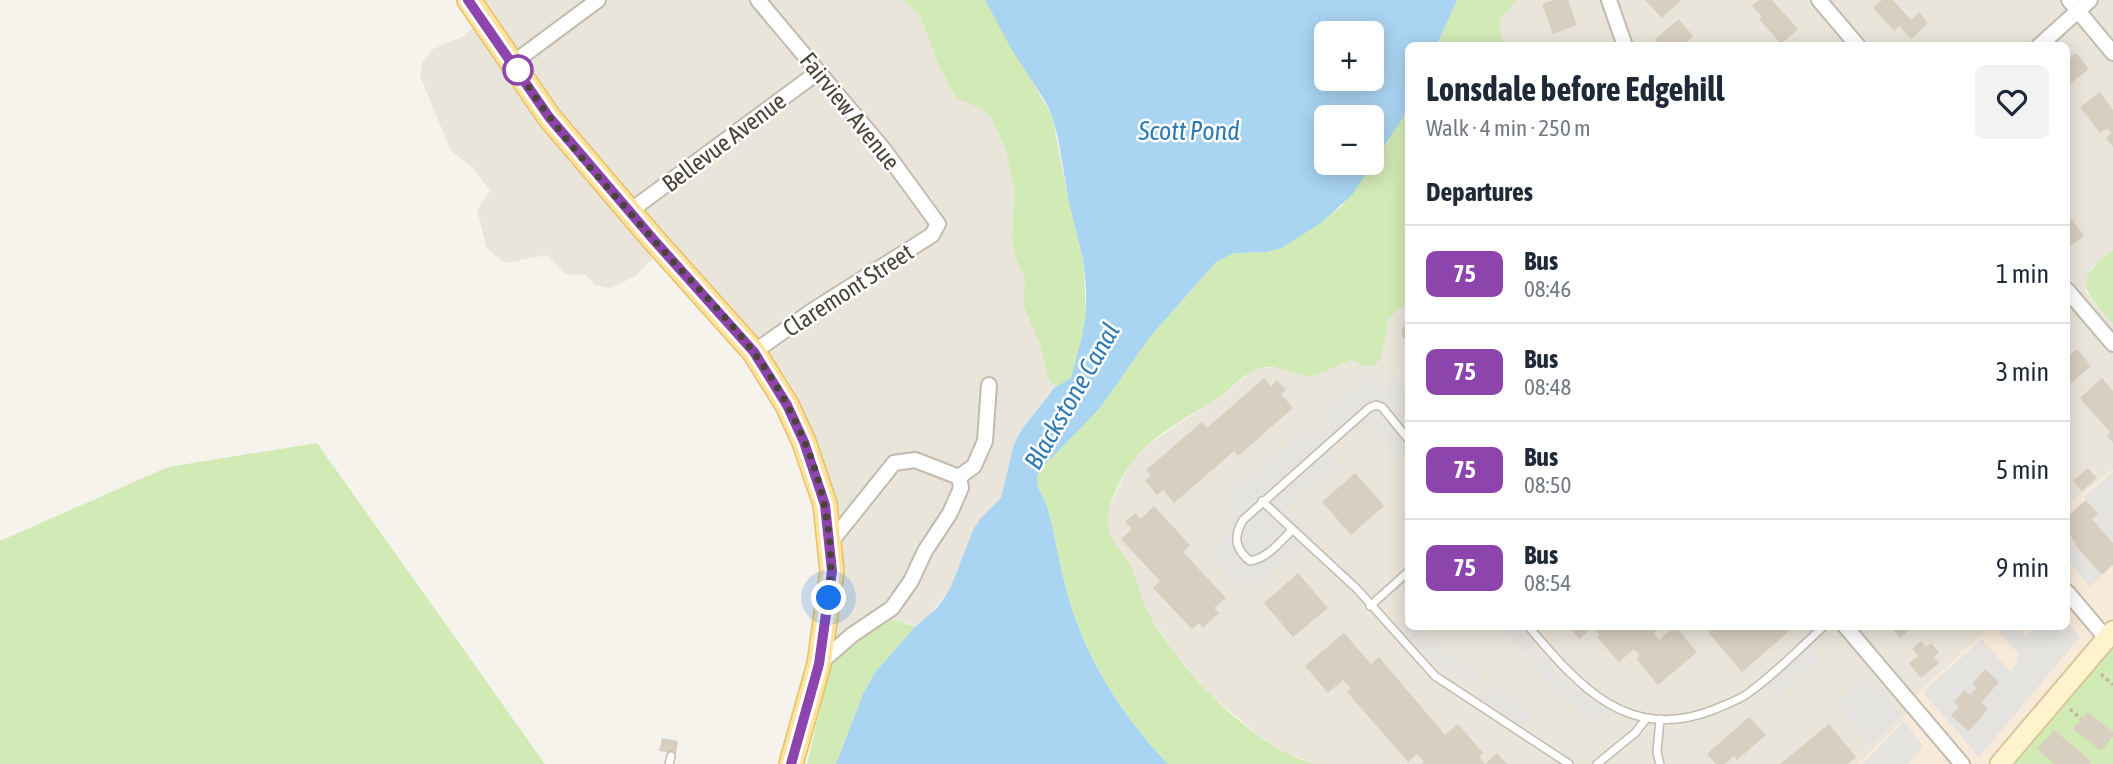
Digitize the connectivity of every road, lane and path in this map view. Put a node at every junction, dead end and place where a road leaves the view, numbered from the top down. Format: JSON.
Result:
{"nodes":[{"id":1,"x":468,"y":0,"type":"edge"},
{"id":2,"x":598,"y":0,"type":"edge"},
{"id":3,"x":758,"y":0,"type":"edge"},
{"id":4,"x":1609,"y":0,"type":"edge"},
{"id":5,"x":1819,"y":0,"type":"edge"},
{"id":6,"x":2090,"y":0,"type":"edge"},
{"id":7,"x":2073,"y":5,"type":"edge"},
{"id":8,"x":1624,"y":42,"type":"edge"},
{"id":9,"x":1854,"y":42,"type":"edge"},
{"id":10,"x":2042,"y":42,"type":"edge"},
{"id":11,"x":2113,"y":53,"type":"edge"},
{"id":12,"x":513,"y":63,"type":"junction"},
{"id":13,"x":818,"y":72,"type":"junction"},
{"id":14,"x":630,"y":211,"type":"junction"},
{"id":15,"x":938,"y":224,"type":"joint"},
{"id":16,"x":2070,"y":294,"type":"edge"},
{"id":17,"x":2113,"y":344,"type":"edge"},
{"id":18,"x":754,"y":352,"type":"junction"},
{"id":19,"x":989,"y":385,"type":"dead end"},
{"id":20,"x":1405,"y":435,"type":"edge"},
{"id":21,"x":959,"y":477,"type":"junction"},
{"id":22,"x":1262,"y":500,"type":"junction"},
{"id":23,"x":1292,"y":530,"type":"junction"},
{"id":24,"x":830,"y":543,"type":"junction"},
{"id":25,"x":1405,"y":575,"type":"edge"},
{"id":26,"x":2070,"y":595,"type":"edge"},
{"id":27,"x":1370,"y":606,"type":"junction"},
{"id":28,"x":1531,"y":630,"type":"edge"},
{"id":29,"x":1819,"y":630,"type":"edge"},
{"id":30,"x":1848,"y":630,"type":"edge"},
{"id":31,"x":2110,"y":635,"type":"edge"},
{"id":32,"x":819,"y":664,"type":"junction"},
{"id":33,"x":2096,"y":671,"type":"dead end"},
{"id":34,"x":2113,"y":685,"type":"edge"},
{"id":35,"x":2065,"y":706,"type":"dead end"},
{"id":36,"x":1646,"y":719,"type":"junction"},
{"id":37,"x":1660,"y":719,"type":"junction"},
{"id":38,"x":2081,"y":719,"type":"dead end"},
{"id":39,"x":791,"y":764,"type":"edge"},
{"id":40,"x":1569,"y":764,"type":"edge"},
{"id":41,"x":1597,"y":764,"type":"edge"},
{"id":42,"x":1660,"y":764,"type":"edge"},
{"id":43,"x":1962,"y":764,"type":"edge"},
{"id":44,"x":2000,"y":764,"type":"edge"}],
"edges":[{"from":1,"to":12,"type":"main road"},
{"from":2,"to":12,"type":"street"},
{"from":3,"to":13,"type":"street","name":"Fairview Avenue"},
{"from":4,"to":8,"type":"street"},
{"from":5,"to":9,"type":"street"},
{"from":6,"to":7,"type":"street"},
{"from":7,"to":10,"type":"street"},
{"from":7,"to":11,"type":"street"},
{"from":12,"to":14,"type":"main road"},
{"from":13,"to":14,"type":"street","name":"Bellevue Avenue"},
{"from":13,"to":15,"type":"street","name":"Fairview Avenue"},
{"from":14,"to":18,"type":"main road"},
{"from":15,"to":18,"type":"street","name":"Claremont Street"},
{"from":16,"to":17,"type":"street"},
{"from":18,"to":24,"type":"main road"},
{"from":19,"to":21,"type":"street"},
{"from":20,"to":22,"type":"lane"},
{"from":21,"to":24,"type":"street"},
{"from":21,"to":32,"type":"street"},
{"from":22,"to":23,"type":"lane"},
{"from":22,"to":23,"type":"lane"},
{"from":23,"to":27,"type":"lane"},
{"from":24,"to":32,"type":"main road"},
{"from":25,"to":27,"type":"lane"},
{"from":26,"to":31,"type":"street"},
{"from":27,"to":40,"type":"lane"},
{"from":28,"to":36,"type":"lane"},
{"from":29,"to":37,"type":"lane"},
{"from":30,"to":43,"type":"street"},
{"from":31,"to":44,"type":"main road"},
{"from":32,"to":39,"type":"main road"},
{"from":33,"to":34,"type":"path"},
{"from":35,"to":38,"type":"path"},
{"from":36,"to":37,"type":"lane"},
{"from":36,"to":41,"type":"lane"},
{"from":37,"to":42,"type":"lane"}]}
